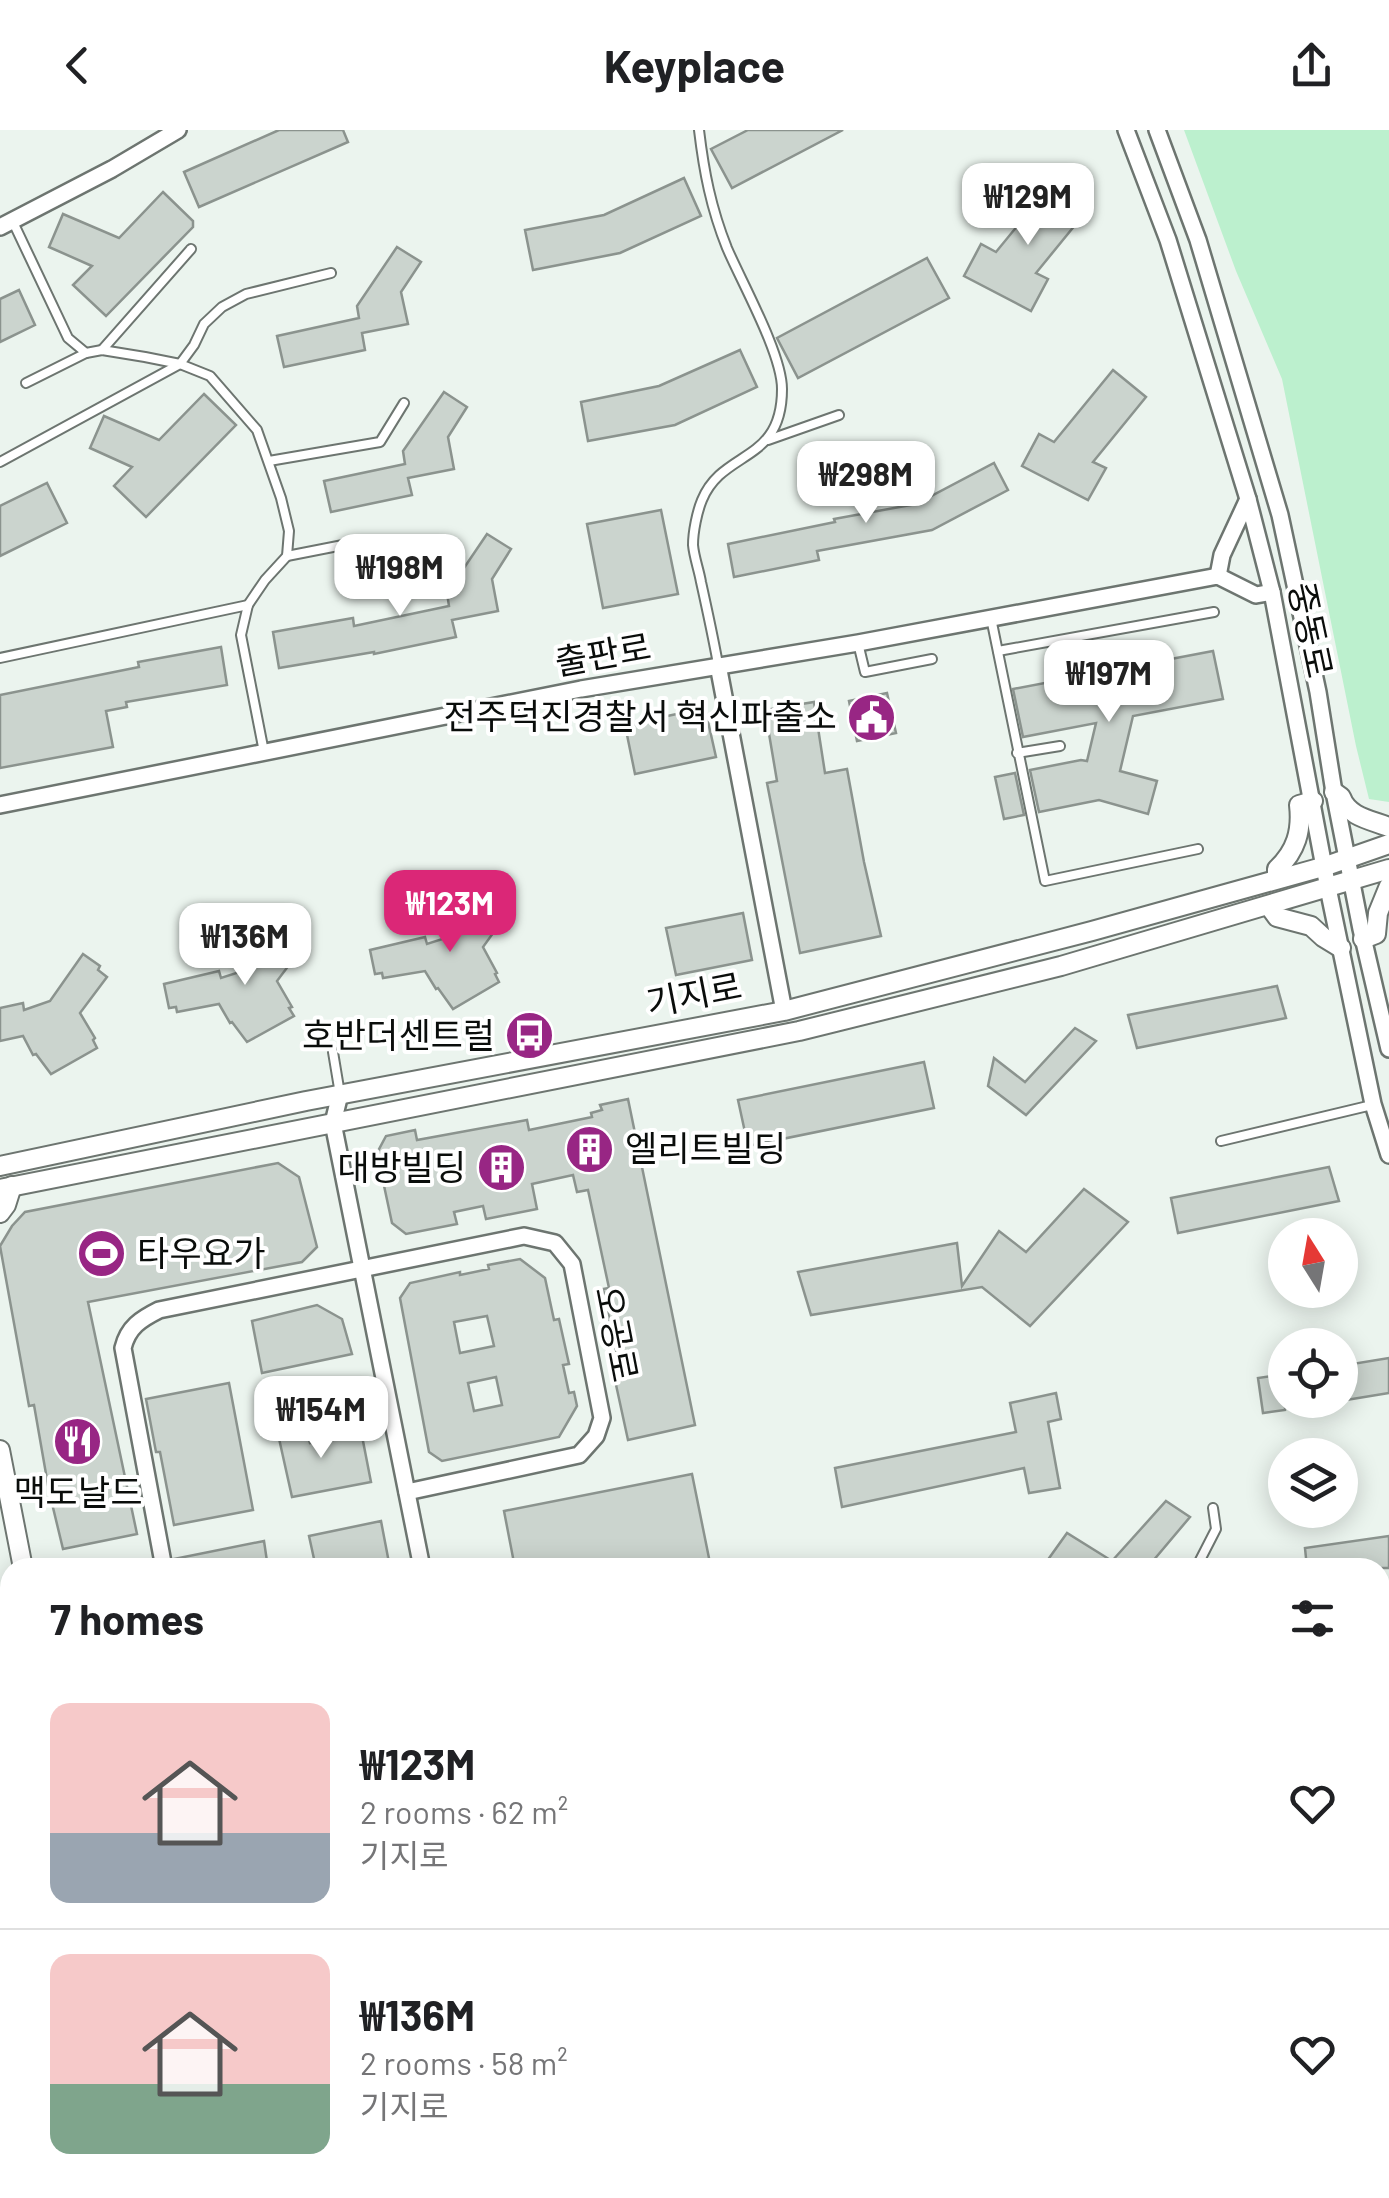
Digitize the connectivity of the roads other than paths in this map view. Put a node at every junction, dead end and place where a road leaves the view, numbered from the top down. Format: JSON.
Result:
{"nodes":[{"id":1,"x":178,"y":130,"type":"edge"},
{"id":2,"x":698,"y":130,"type":"edge"},
{"id":3,"x":1126,"y":130,"type":"edge"},
{"id":4,"x":1157,"y":130,"type":"edge"},
{"id":5,"x":6,"y":224,"type":"edge"},
{"id":6,"x":191,"y":250,"type":"dead end"},
{"id":7,"x":331,"y":274,"type":"dead end"},
{"id":8,"x":102,"y":350,"type":"junction"},
{"id":9,"x":86,"y":353,"type":"junction"},
{"id":10,"x":180,"y":364,"type":"junction"},
{"id":11,"x":26,"y":383,"type":"dead end"},
{"id":12,"x":404,"y":403,"type":"dead end"},
{"id":13,"x":839,"y":415,"type":"dead end"},
{"id":14,"x":768,"y":440,"type":"junction"},
{"id":15,"x":269,"y":461,"type":"junction"},
{"id":16,"x":0,"y":462,"type":"edge"},
{"id":17,"x":1248,"y":499,"type":"junction"},
{"id":18,"x":343,"y":545,"type":"dead end"},
{"id":19,"x":287,"y":556,"type":"junction"},
{"id":20,"x":1218,"y":576,"type":"junction"},
{"id":21,"x":1272,"y":592,"type":"junction"},
{"id":22,"x":248,"y":606,"type":"junction"},
{"id":23,"x":1214,"y":612,"type":"dead end"},
{"id":24,"x":991,"y":618,"type":"junction"},
{"id":25,"x":858,"y":642,"type":"junction"},
{"id":26,"x":998,"y":651,"type":"junction"},
{"id":27,"x":0,"y":658,"type":"edge"},
{"id":28,"x":932,"y":659,"type":"dead end"},
{"id":29,"x":718,"y":665,"type":"junction"},
{"id":30,"x":1060,"y":746,"type":"dead end"},
{"id":31,"x":264,"y":752,"type":"junction"},
{"id":32,"x":1017,"y":753,"type":"junction"},
{"id":33,"x":1334,"y":792,"type":"junction"},
{"id":34,"x":1312,"y":802,"type":"junction"},
{"id":35,"x":0,"y":805,"type":"edge"},
{"id":36,"x":1389,"y":828,"type":"edge"},
{"id":37,"x":1389,"y":844,"type":"edge"},
{"id":38,"x":1198,"y":849,"type":"dead end"},
{"id":39,"x":1347,"y":859,"type":"junction"},
{"id":40,"x":1326,"y":866,"type":"junction"},
{"id":41,"x":1389,"y":869,"type":"edge"},
{"id":42,"x":1278,"y":880,"type":"junction"},
{"id":43,"x":1352,"y":881,"type":"junction"},
{"id":44,"x":1389,"y":886,"type":"edge"},
{"id":45,"x":1328,"y":888,"type":"junction"},
{"id":46,"x":1269,"y":906,"type":"junction"},
{"id":47,"x":1363,"y":939,"type":"junction"},
{"id":48,"x":1341,"y":948,"type":"junction"},
{"id":49,"x":784,"y":1010,"type":"junction"},
{"id":50,"x":1389,"y":1049,"type":"edge"},
{"id":51,"x":333,"y":1052,"type":"dead end"},
{"id":52,"x":340,"y":1094,"type":"junction"},
{"id":53,"x":1373,"y":1104,"type":"junction"},
{"id":54,"x":333,"y":1123,"type":"junction"},
{"id":55,"x":1221,"y":1141,"type":"dead end"},
{"id":56,"x":1389,"y":1154,"type":"edge"},
{"id":57,"x":2,"y":1164,"type":"edge"},
{"id":58,"x":6,"y":1188,"type":"edge"},
{"id":59,"x":0,"y":1213,"type":"edge"},
{"id":60,"x":363,"y":1269,"type":"junction"},
{"id":61,"x":0,"y":1450,"type":"edge"},
{"id":62,"x":407,"y":1492,"type":"junction"},
{"id":63,"x":1213,"y":1508,"type":"dead end"},
{"id":64,"x":21,"y":1558,"type":"edge"},
{"id":65,"x":162,"y":1558,"type":"edge"},
{"id":66,"x":420,"y":1558,"type":"edge"},
{"id":67,"x":1201,"y":1558,"type":"edge"}],
"edges":[{"from":1,"to":5,"type":"street"},
{"from":2,"to":14,"type":"lane"},
{"from":3,"to":17,"type":"street","name":"중동로"},
{"from":4,"to":33,"type":"street","name":"중동로"},
{"from":5,"to":9,"type":"lane"},
{"from":6,"to":8,"type":"lane"},
{"from":7,"to":10,"type":"lane"},
{"from":8,"to":9,"type":"lane"},
{"from":8,"to":10,"type":"lane"},
{"from":9,"to":11,"type":"lane"},
{"from":10,"to":15,"type":"lane"},
{"from":10,"to":16,"type":"lane"},
{"from":12,"to":15,"type":"lane"},
{"from":13,"to":14,"type":"lane"},
{"from":14,"to":29,"type":"lane"},
{"from":15,"to":19,"type":"lane"},
{"from":17,"to":20,"type":"street"},
{"from":17,"to":21,"type":"street","name":"중동로"},
{"from":18,"to":19,"type":"lane"},
{"from":19,"to":22,"type":"lane"},
{"from":20,"to":21,"type":"street"},
{"from":20,"to":24,"type":"street","name":"출판로"},
{"from":21,"to":34,"type":"street","name":"중동로"},
{"from":22,"to":27,"type":"lane"},
{"from":22,"to":31,"type":"lane"},
{"from":23,"to":26,"type":"lane"},
{"from":24,"to":25,"type":"street","name":"출판로"},
{"from":24,"to":26,"type":"lane"},
{"from":25,"to":28,"type":"lane"},
{"from":25,"to":29,"type":"street","name":"출판로"},
{"from":26,"to":32,"type":"lane"},
{"from":29,"to":31,"type":"street","name":"출판로"},
{"from":29,"to":49,"type":"street"},
{"from":30,"to":32,"type":"lane"},
{"from":31,"to":35,"type":"street","name":"출판로"},
{"from":32,"to":38,"type":"lane"},
{"from":33,"to":36,"type":"street"},
{"from":33,"to":39,"type":"street","name":"중동로"},
{"from":34,"to":40,"type":"street","name":"중동로"},
{"from":34,"to":42,"type":"street"},
{"from":37,"to":39,"type":"street","name":"기지로"},
{"from":39,"to":40,"type":"street","name":"기지로"},
{"from":39,"to":43,"type":"street","name":"중동로"},
{"from":40,"to":42,"type":"street","name":"기지로"},
{"from":40,"to":45,"type":"street","name":"중동로"},
{"from":41,"to":43,"type":"street","name":"기지로"},
{"from":42,"to":49,"type":"street","name":"기지로"},
{"from":43,"to":45,"type":"street","name":"기지로"},
{"from":43,"to":47,"type":"street","name":"중동로"},
{"from":44,"to":47,"type":"street"},
{"from":45,"to":46,"type":"street","name":"기지로"},
{"from":45,"to":48,"type":"street","name":"중동로"},
{"from":46,"to":48,"type":"street"},
{"from":46,"to":54,"type":"street","name":"기지로"},
{"from":47,"to":50,"type":"street","name":"중동로"},
{"from":48,"to":53,"type":"street","name":"중동로"},
{"from":49,"to":52,"type":"street","name":"기지로"},
{"from":51,"to":52,"type":"lane"},
{"from":52,"to":54,"type":"street"},
{"from":52,"to":57,"type":"street","name":"기지로"},
{"from":53,"to":55,"type":"lane"},
{"from":53,"to":56,"type":"street","name":"중동로"},
{"from":54,"to":58,"type":"street","name":"기지로"},
{"from":54,"to":60,"type":"street"},
{"from":58,"to":59,"type":"street"},
{"from":60,"to":62,"type":"street"},
{"from":60,"to":62,"type":"street","name":"오공로"},
{"from":60,"to":65,"type":"street","name":"오공로"},
{"from":61,"to":64,"type":"street"},
{"from":62,"to":66,"type":"street"},
{"from":63,"to":67,"type":"lane"}]}
